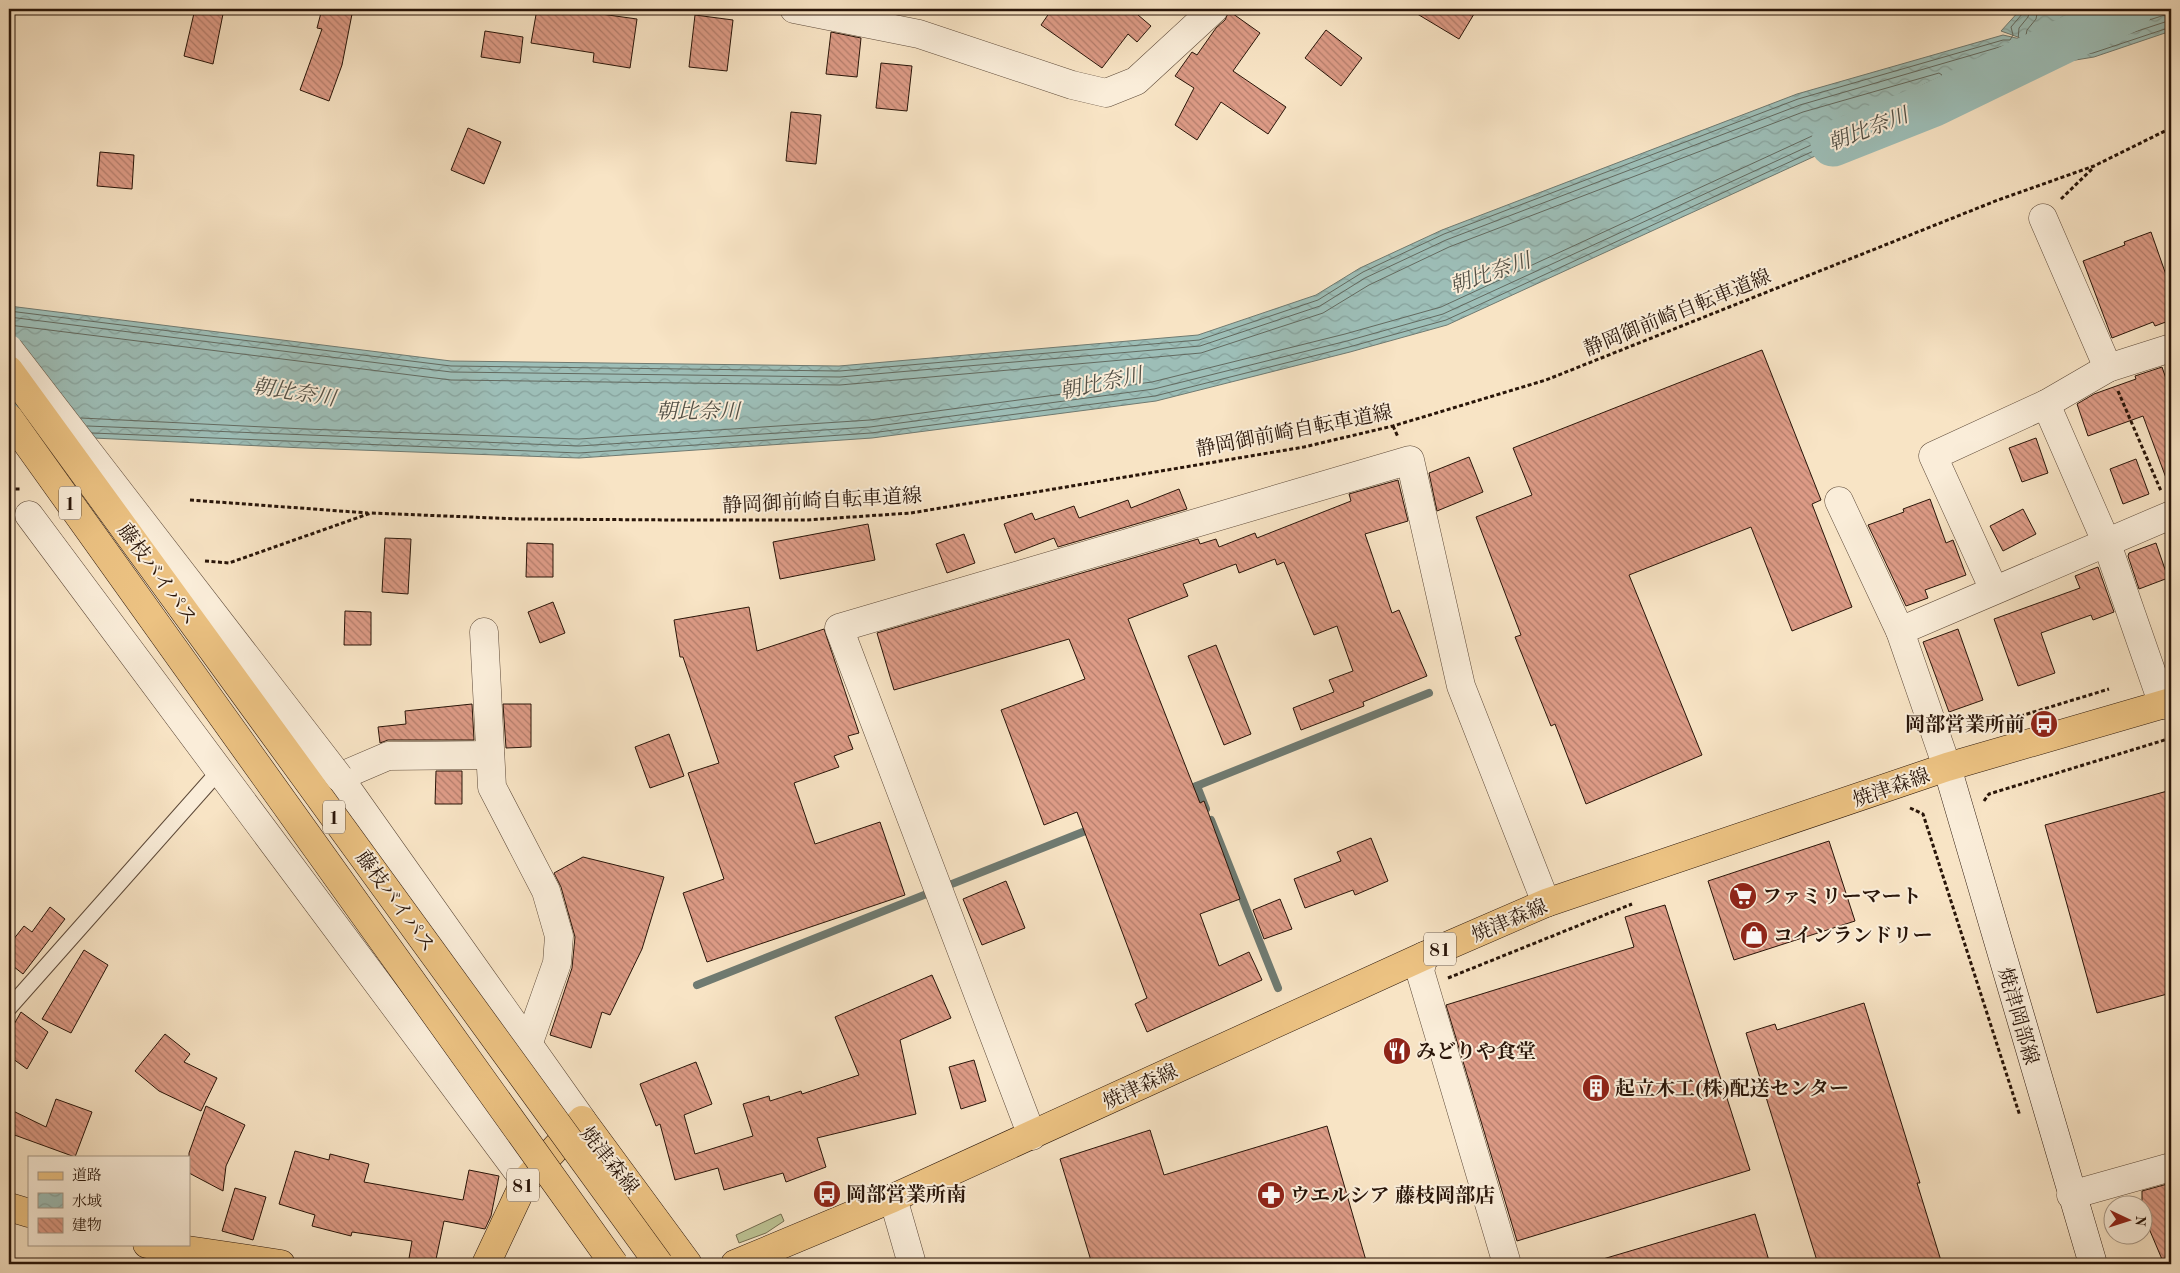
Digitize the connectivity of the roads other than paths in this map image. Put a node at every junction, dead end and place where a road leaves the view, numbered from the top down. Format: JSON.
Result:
{"nodes":[{"id":1,"x":794,"y":9,"type":"edge"},
{"id":2,"x":1214,"y":9,"type":"edge"},
{"id":3,"x":2043,"y":218,"type":"road end"},
{"id":4,"x":2171,"y":348,"type":"edge"},
{"id":5,"x":9,"y":349,"type":"edge"},
{"id":6,"x":2108,"y":368,"type":"junction"},
{"id":7,"x":9,"y":370,"type":"edge"},
{"id":8,"x":2046,"y":404,"type":"junction"},
{"id":9,"x":9,"y":418,"type":"edge"},
{"id":10,"x":1839,"y":501,"type":"dead end"},
{"id":11,"x":2167,"y":505,"type":"edge"},
{"id":12,"x":29,"y":515,"type":"dead end"},
{"id":13,"x":2106,"y":544,"type":"junction"},
{"id":14,"x":1994,"y":590,"type":"junction"},
{"id":15,"x":1900,"y":631,"type":"junction"},
{"id":16,"x":484,"y":632,"type":"dead end"},
{"id":17,"x":2167,"y":704,"type":"edge"},
{"id":18,"x":490,"y":755,"type":"junction"},
{"id":19,"x":1947,"y":767,"type":"junction"},
{"id":20,"x":219,"y":770,"type":"junction"},
{"id":21,"x":339,"y":777,"type":"junction"},
{"id":22,"x":1546,"y":904,"type":"junction"},
{"id":23,"x":1424,"y":956,"type":"junction"},
{"id":24,"x":12,"y":999,"type":"edge"},
{"id":25,"x":528,"y":1045,"type":"junction"},
{"id":26,"x":582,"y":1120,"type":"junction"},
{"id":27,"x":1032,"y":1136,"type":"junction"},
{"id":28,"x":2171,"y":1167,"type":"edge"},
{"id":29,"x":525,"y":1181,"type":"junction"},
{"id":30,"x":2071,"y":1195,"type":"junction"},
{"id":31,"x":894,"y":1198,"type":"junction"},
{"id":32,"x":9,"y":1208,"type":"edge"},
{"id":33,"x":28,"y":1213,"type":"edge"},
{"id":34,"x":160,"y":1246,"type":"edge"},
{"id":35,"x":281,"y":1264,"type":"edge"},
{"id":36,"x":486,"y":1264,"type":"edge"},
{"id":37,"x":614,"y":1264,"type":"edge"},
{"id":38,"x":659,"y":1264,"type":"edge"},
{"id":39,"x":688,"y":1264,"type":"edge"},
{"id":40,"x":735,"y":1264,"type":"edge"},
{"id":41,"x":912,"y":1264,"type":"edge"},
{"id":42,"x":1506,"y":1264,"type":"edge"},
{"id":43,"x":2093,"y":1264,"type":"edge"}],
"edges":[{"from":1,"to":2,"type":"street"},
{"from":3,"to":6,"type":"street"},
{"from":4,"to":6,"type":"street"},
{"from":5,"to":21,"type":"street","bridge":true},
{"from":6,"to":8,"type":"street"},
{"from":7,"to":38,"type":"main road","name":"藤枝バイパス","number":"1","bridge":true},
{"from":8,"to":13,"type":"street"},
{"from":8,"to":14,"type":"street"},
{"from":9,"to":37,"type":"main road","name":"藤枝バイパス","number":"1","bridge":true},
{"from":10,"to":15,"type":"street","name":"焼津岡部線"},
{"from":11,"to":13,"type":"street"},
{"from":12,"to":20,"type":"street"},
{"from":13,"to":14,"type":"street"},
{"from":13,"to":17,"type":"street"},
{"from":14,"to":15,"type":"street"},
{"from":15,"to":19,"type":"street","name":"焼津岡部線"},
{"from":16,"to":18,"type":"street"},
{"from":17,"to":19,"type":"main road","name":"焼津森線","number":"81"},
{"from":18,"to":21,"type":"street"},
{"from":18,"to":25,"type":"street"},
{"from":19,"to":22,"type":"main road","name":"焼津森線","number":"81"},
{"from":19,"to":30,"type":"street","name":"焼津岡部線"},
{"from":20,"to":24,"type":"lane"},
{"from":20,"to":29,"type":"street"},
{"from":21,"to":25,"type":"street"},
{"from":22,"to":23,"type":"main road","name":"焼津森線","number":"81"},
{"from":22,"to":27,"type":"street"},
{"from":23,"to":27,"type":"main road","name":"焼津森線","number":"81"},
{"from":23,"to":42,"type":"street"},
{"from":25,"to":26,"type":"street"},
{"from":26,"to":29,"type":"main road","name":"焼津森線","number":"81"},
{"from":26,"to":39,"type":"main road","name":"焼津森線"},
{"from":27,"to":31,"type":"main road","name":"焼津森線","number":"81"},
{"from":28,"to":30,"type":"street"},
{"from":29,"to":36,"type":"main road","name":"焼津森線","number":"81"},
{"from":30,"to":43,"type":"street","name":"焼津岡部線"},
{"from":31,"to":40,"type":"main road","name":"焼津森線","number":"81"},
{"from":31,"to":41,"type":"street"},
{"from":32,"to":33,"type":"main road"},
{"from":34,"to":35,"type":"main road"}]}
